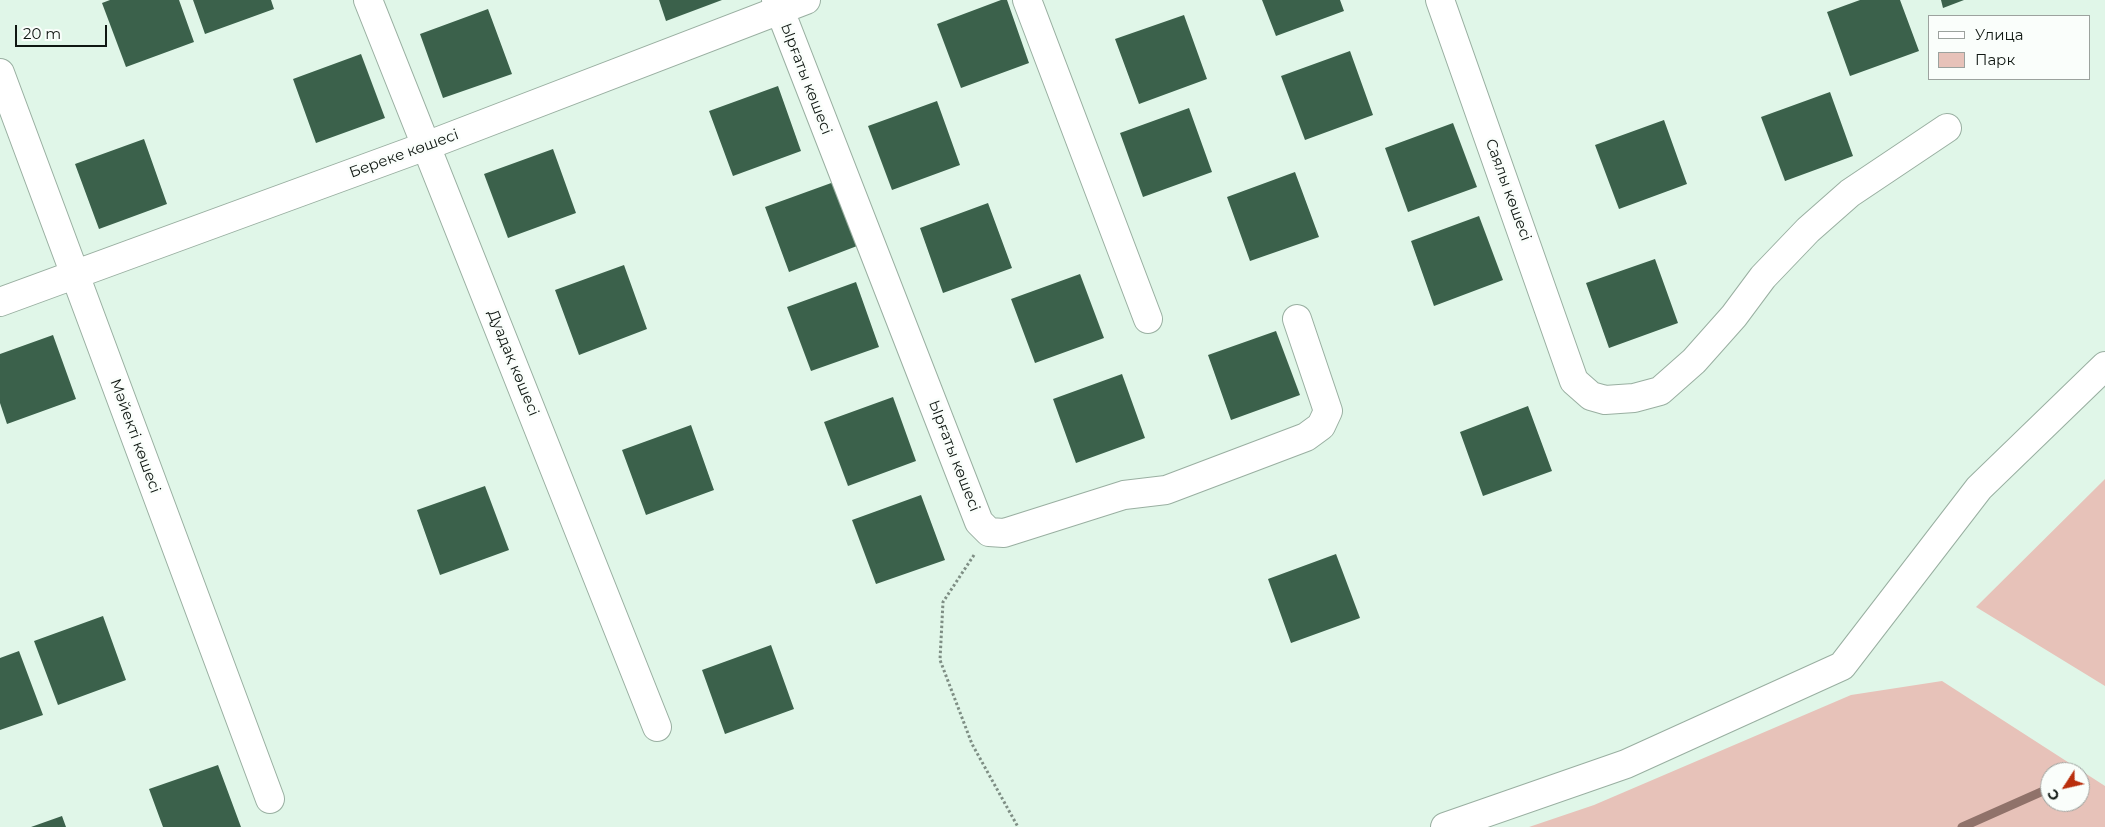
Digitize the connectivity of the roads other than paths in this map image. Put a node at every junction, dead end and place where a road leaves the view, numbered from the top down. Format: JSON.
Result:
{"nodes":[{"id":1,"x":368,"y":0,"type":"edge"},
{"id":2,"x":806,"y":0,"type":"edge"},
{"id":3,"x":1027,"y":0,"type":"edge"},
{"id":4,"x":1440,"y":0,"type":"edge"},
{"id":5,"x":778,"y":5,"type":"edge"},
{"id":6,"x":0,"y":74,"type":"edge"},
{"id":7,"x":1947,"y":128,"type":"dead end"},
{"id":8,"x":426,"y":146,"type":"junction"},
{"id":9,"x":75,"y":274,"type":"junction"},
{"id":10,"x":0,"y":302,"type":"edge"},
{"id":11,"x":1148,"y":319,"type":"dead end"},
{"id":12,"x":1297,"y":319,"type":"dead end"},
{"id":13,"x":2105,"y":366,"type":"edge"},
{"id":14,"x":657,"y":727,"type":"dead end"},
{"id":15,"x":270,"y":800,"type":"dead end"},
{"id":16,"x":1445,"y":827,"type":"edge"}],
"edges":[{"from":1,"to":8,"type":"street","name":"Дуадақ көшесі"},
{"from":2,"to":5,"type":"street","name":"Береке көшесі"},
{"from":3,"to":11,"type":"street"},
{"from":4,"to":7,"type":"street","name":"Саялы көшесі"},
{"from":5,"to":8,"type":"street","name":"Береке көшесі"},
{"from":5,"to":12,"type":"street","name":"Ырғаты көшесі"},
{"from":6,"to":9,"type":"street","name":"Мәйекті көшесі"},
{"from":8,"to":9,"type":"street","name":"Береке көшесі"},
{"from":8,"to":14,"type":"street","name":"Дуадақ көшесі"},
{"from":9,"to":10,"type":"street","name":"Береке көшесі"},
{"from":9,"to":15,"type":"street","name":"Мәйекті көшесі"},
{"from":13,"to":16,"type":"street"}]}
